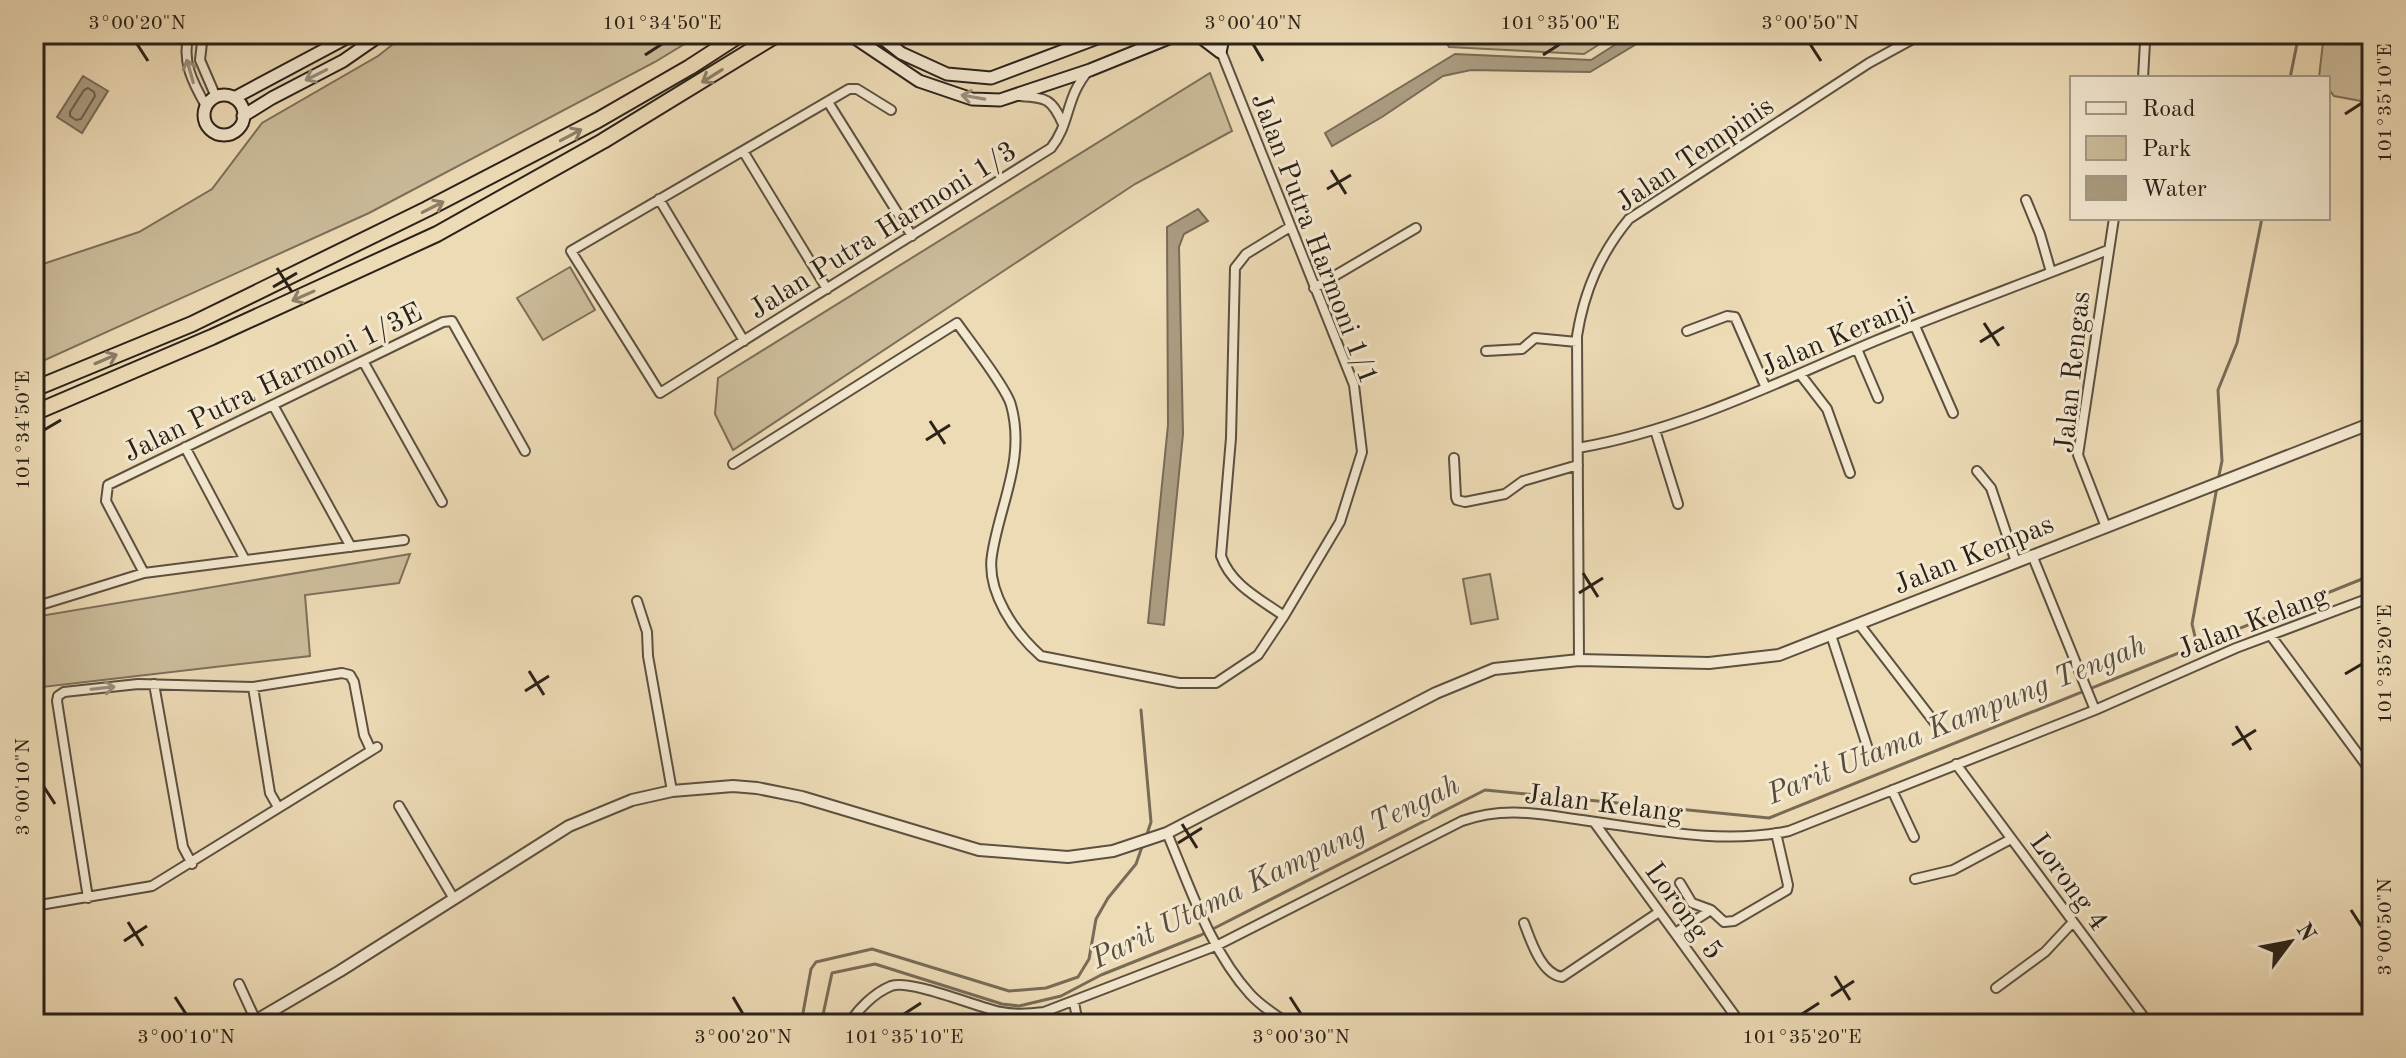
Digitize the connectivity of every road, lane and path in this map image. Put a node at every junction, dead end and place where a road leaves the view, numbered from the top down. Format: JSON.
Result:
{"nodes":[{"id":1,"x":189,"y":34,"type":"edge"},
{"id":2,"x":203,"y":34,"type":"edge"},
{"id":3,"x":354,"y":34,"type":"edge"},
{"id":4,"x":382,"y":34,"type":"edge"},
{"id":5,"x":741,"y":34,"type":"edge"},
{"id":6,"x":778,"y":34,"type":"edge"},
{"id":7,"x":877,"y":34,"type":"edge"},
{"id":8,"x":1108,"y":34,"type":"edge"},
{"id":9,"x":1179,"y":34,"type":"edge"},
{"id":10,"x":1187,"y":34,"type":"edge"},
{"id":11,"x":1214,"y":34,"type":"edge"},
{"id":12,"x":1224,"y":34,"type":"edge"},
{"id":13,"x":1922,"y":34,"type":"edge"},
{"id":14,"x":2142,"y":34,"type":"edge"},
{"id":15,"x":853,"y":36,"type":"edge"},
{"id":16,"x":1220,"y":52,"type":"junction"},
{"id":17,"x":1090,"y":70,"type":"junction"},
{"id":18,"x":2143,"y":76,"type":"edge"},
{"id":19,"x":1014,"y":95,"type":"junction"},
{"id":20,"x":234,"y":98,"type":"junction"},
{"id":21,"x":211,"y":101,"type":"junction"},
{"id":22,"x":828,"y":102,"type":"junction"},
{"id":23,"x":891,"y":110,"type":"dead end"},
{"id":24,"x":243,"y":116,"type":"junction"},
{"id":25,"x":1063,"y":125,"type":"junction"},
{"id":26,"x":743,"y":151,"type":"junction"},
{"id":27,"x":659,"y":199,"type":"junction"},
{"id":28,"x":2026,"y":200,"type":"dead end"},
{"id":29,"x":2114,"y":220,"type":"edge"},
{"id":30,"x":1290,"y":227,"type":"junction"},
{"id":31,"x":1416,"y":228,"type":"dead end"},
{"id":32,"x":912,"y":236,"type":"junction"},
{"id":33,"x":2108,"y":250,"type":"junction"},
{"id":34,"x":2051,"y":272,"type":"junction"},
{"id":35,"x":1314,"y":288,"type":"junction"},
{"id":36,"x":827,"y":289,"type":"junction"},
{"id":37,"x":1915,"y":326,"type":"junction"},
{"id":38,"x":1687,"y":331,"type":"dead end"},
{"id":39,"x":744,"y":341,"type":"junction"},
{"id":40,"x":1577,"y":342,"type":"junction"},
{"id":41,"x":1857,"y":349,"type":"junction"},
{"id":42,"x":1486,"y":351,"type":"dead end"},
{"id":43,"x":363,"y":361,"type":"junction"},
{"id":44,"x":1800,"y":374,"type":"junction"},
{"id":45,"x":2372,"y":384,"type":"edge"},
{"id":46,"x":1766,"y":388,"type":"junction"},
{"id":47,"x":34,"y":389,"type":"edge"},
{"id":48,"x":1878,"y":398,"type":"dead end"},
{"id":49,"x":273,"y":405,"type":"junction"},
{"id":50,"x":34,"y":413,"type":"edge"},
{"id":51,"x":1953,"y":413,"type":"dead end"},
{"id":52,"x":2370,"y":424,"type":"edge"},
{"id":53,"x":1655,"y":430,"type":"junction"},
{"id":54,"x":185,"y":447,"type":"junction"},
{"id":55,"x":1578,"y":448,"type":"junction"},
{"id":56,"x":525,"y":451,"type":"dead end"},
{"id":57,"x":1454,"y":458,"type":"dead end"},
{"id":58,"x":733,"y":464,"type":"dead end"},
{"id":59,"x":1578,"y":465,"type":"junction"},
{"id":60,"x":1977,"y":471,"type":"dead end"},
{"id":61,"x":1850,"y":473,"type":"dead end"},
{"id":62,"x":442,"y":502,"type":"dead end"},
{"id":63,"x":1678,"y":504,"type":"dead end"},
{"id":64,"x":2106,"y":527,"type":"junction"},
{"id":65,"x":404,"y":540,"type":"dead end"},
{"id":66,"x":351,"y":547,"type":"junction"},
{"id":67,"x":2032,"y":555,"type":"junction"},
{"id":68,"x":245,"y":560,"type":"junction"},
{"id":69,"x":2016,"y":562,"type":"junction"},
{"id":70,"x":144,"y":573,"type":"junction"},
{"id":71,"x":2372,"y":597,"type":"edge"},
{"id":72,"x":637,"y":601,"type":"dead end"},
{"id":73,"x":34,"y":607,"type":"edge"},
{"id":74,"x":1284,"y":616,"type":"junction"},
{"id":75,"x":1859,"y":624,"type":"junction"},
{"id":76,"x":1831,"y":635,"type":"junction"},
{"id":77,"x":2271,"y":636,"type":"junction"},
{"id":78,"x":1579,"y":660,"type":"junction"},
{"id":79,"x":154,"y":684,"type":"junction"},
{"id":80,"x":253,"y":687,"type":"junction"},
{"id":81,"x":2095,"y":710,"type":"junction"},
{"id":82,"x":1935,"y":723,"type":"dead end"},
{"id":83,"x":1868,"y":749,"type":"dead end"},
{"id":84,"x":1956,"y":764,"type":"junction"},
{"id":85,"x":2372,"y":773,"type":"edge"},
{"id":86,"x":1892,"y":790,"type":"junction"},
{"id":87,"x":672,"y":791,"type":"junction"},
{"id":88,"x":399,"y":806,"type":"dead end"},
{"id":89,"x":278,"y":807,"type":"junction"},
{"id":90,"x":1594,"y":822,"type":"junction"},
{"id":91,"x":1167,"y":833,"type":"junction"},
{"id":92,"x":1776,"y":833,"type":"junction"},
{"id":93,"x":1914,"y":837,"type":"dead end"},
{"id":94,"x":2011,"y":839,"type":"junction"},
{"id":95,"x":192,"y":864,"type":"junction"},
{"id":96,"x":1915,"y":879,"type":"dead end"},
{"id":97,"x":1680,"y":883,"type":"dead end"},
{"id":98,"x":88,"y":898,"type":"junction"},
{"id":99,"x":454,"y":899,"type":"junction"},
{"id":100,"x":34,"y":906,"type":"edge"},
{"id":101,"x":1711,"y":910,"type":"junction"},
{"id":102,"x":1659,"y":912,"type":"junction"},
{"id":103,"x":2073,"y":922,"type":"junction"},
{"id":104,"x":1524,"y":923,"type":"dead end"},
{"id":105,"x":1675,"y":933,"type":"junction"},
{"id":106,"x":1216,"y":941,"type":"junction"},
{"id":107,"x":239,"y":984,"type":"dead end"},
{"id":108,"x":1996,"y":988,"type":"dead end"},
{"id":109,"x":1074,"y":1002,"type":"junction"},
{"id":110,"x":253,"y":1022,"type":"edge"},
{"id":111,"x":849,"y":1024,"type":"edge"},
{"id":112,"x":1078,"y":1024,"type":"edge"},
{"id":113,"x":1289,"y":1024,"type":"edge"},
{"id":114,"x":1741,"y":1024,"type":"edge"},
{"id":115,"x":2149,"y":1024,"type":"edge"}],
"edges":[{"from":21,"to":1,"type":"street","one_way":true},
{"from":2,"to":21,"type":"street"},
{"from":3,"to":20,"type":"main road"},
{"from":4,"to":24,"type":"main road","one_way":true},
{"from":47,"to":5,"type":"highway","one_way":true},
{"from":6,"to":50,"type":"highway","one_way":true},
{"from":7,"to":8,"type":"main road"},
{"from":9,"to":17,"type":"main road"},
{"from":10,"to":16,"type":"main road"},
{"from":11,"to":16,"type":"street","name":"Jalan Putra Harmoni 1/1"},
{"from":12,"to":16,"type":"main road"},
{"from":13,"to":40,"type":"street","name":"Jalan Tempinis"},
{"from":14,"to":18,"type":"street"},
{"from":19,"to":15,"type":"main road","one_way":true},
{"from":16,"to":30,"type":"street","name":"Jalan Putra Harmoni 1/1"},
{"from":17,"to":19,"type":"main road"},
{"from":17,"to":25,"type":"street","name":"Jalan Putra Harmoni 1/3"},
{"from":19,"to":25,"type":"street"},
{"from":20,"to":21,"type":"main road"},
{"from":20,"to":24,"type":"main road"},
{"from":21,"to":24,"type":"main road"},
{"from":22,"to":23,"type":"street"},
{"from":22,"to":26,"type":"street"},
{"from":22,"to":32,"type":"street"},
{"from":25,"to":32,"type":"street","name":"Jalan Putra Harmoni 1/3"},
{"from":26,"to":27,"type":"street"},
{"from":26,"to":36,"type":"street"},
{"from":27,"to":39,"type":"street"},
{"from":27,"to":39,"type":"street","name":"Jalan Putra Harmoni 1/3"},
{"from":28,"to":34,"type":"street"},
{"from":29,"to":33,"type":"street","name":"Jalan Rengas"},
{"from":30,"to":35,"type":"street","name":"Jalan Putra Harmoni 1/1"},
{"from":30,"to":74,"type":"street"},
{"from":31,"to":35,"type":"street"},
{"from":32,"to":36,"type":"street","name":"Jalan Putra Harmoni 1/3"},
{"from":33,"to":34,"type":"street","name":"Jalan Keranji"},
{"from":33,"to":64,"type":"street","name":"Jalan Rengas"},
{"from":34,"to":37,"type":"street","name":"Jalan Keranji"},
{"from":35,"to":74,"type":"street","name":"Jalan Putra Harmoni 1/1"},
{"from":36,"to":39,"type":"street","name":"Jalan Putra Harmoni 1/3"},
{"from":37,"to":41,"type":"street","name":"Jalan Keranji"},
{"from":37,"to":51,"type":"street"},
{"from":38,"to":46,"type":"street"},
{"from":40,"to":42,"type":"street"},
{"from":40,"to":55,"type":"street","name":"Jalan Tempinis"},
{"from":41,"to":44,"type":"street","name":"Jalan Keranji"},
{"from":41,"to":48,"type":"street"},
{"from":43,"to":49,"type":"street","name":"Jalan Putra Harmoni 1/3E"},
{"from":43,"to":56,"type":"street","name":"Jalan Putra Harmoni 1/3E"},
{"from":43,"to":62,"type":"street"},
{"from":44,"to":46,"type":"street","name":"Jalan Keranji"},
{"from":44,"to":61,"type":"street"},
{"from":45,"to":52,"type":"street"},
{"from":46,"to":53,"type":"street","name":"Jalan Keranji"},
{"from":49,"to":54,"type":"street","name":"Jalan Putra Harmoni 1/3E"},
{"from":49,"to":66,"type":"street"},
{"from":52,"to":64,"type":"street","name":"Jalan Kempas"},
{"from":53,"to":55,"type":"street","name":"Jalan Keranji"},
{"from":53,"to":63,"type":"street"},
{"from":54,"to":68,"type":"street"},
{"from":54,"to":70,"type":"street","name":"Jalan Putra Harmoni 1/3E"},
{"from":55,"to":59,"type":"street","name":"Jalan Tempinis"},
{"from":57,"to":59,"type":"street"},
{"from":58,"to":74,"type":"street","name":"Jalan Putra Harmoni 1/1"},
{"from":59,"to":78,"type":"street","name":"Jalan Tempinis"},
{"from":60,"to":69,"type":"street"},
{"from":64,"to":67,"type":"street","name":"Jalan Kempas"},
{"from":65,"to":66,"type":"street"},
{"from":66,"to":68,"type":"street"},
{"from":67,"to":69,"type":"street","name":"Jalan Kempas"},
{"from":67,"to":81,"type":"street"},
{"from":68,"to":70,"type":"street"},
{"from":69,"to":75,"type":"street","name":"Jalan Kempas"},
{"from":70,"to":73,"type":"street"},
{"from":71,"to":77,"type":"street","name":"Jalan Kelang"},
{"from":72,"to":87,"type":"street"},
{"from":75,"to":76,"type":"street","name":"Jalan Kempas"},
{"from":75,"to":82,"type":"street"},
{"from":76,"to":78,"type":"street","name":"Jalan Kempas"},
{"from":76,"to":83,"type":"street"},
{"from":77,"to":81,"type":"street","name":"Jalan Kelang"},
{"from":77,"to":85,"type":"street"},
{"from":78,"to":91,"type":"street","name":"Jalan Kempas"},
{"from":79,"to":80,"type":"street"},
{"from":79,"to":95,"type":"street"},
{"from":98,"to":79,"type":"street","one_way":true},
{"from":80,"to":89,"type":"street"},
{"from":80,"to":89,"type":"street"},
{"from":81,"to":84,"type":"street","name":"Jalan Kelang"},
{"from":84,"to":86,"type":"street","name":"Jalan Kelang"},
{"from":84,"to":94,"type":"street","name":"Lorong 4"},
{"from":86,"to":92,"type":"street","name":"Jalan Kelang"},
{"from":86,"to":93,"type":"street"},
{"from":87,"to":91,"type":"street","name":"Jalan Kempas"},
{"from":87,"to":99,"type":"street","name":"Jalan Kempas"},
{"from":88,"to":99,"type":"street"},
{"from":89,"to":95,"type":"street"},
{"from":90,"to":92,"type":"street","name":"Jalan Kelang"},
{"from":90,"to":102,"type":"street","name":"Lorong 5"},
{"from":90,"to":106,"type":"street","name":"Jalan Kelang"},
{"from":91,"to":106,"type":"street"},
{"from":92,"to":101,"type":"street"},
{"from":94,"to":96,"type":"street"},
{"from":94,"to":103,"type":"street","name":"Lorong 4"},
{"from":95,"to":98,"type":"street"},
{"from":97,"to":101,"type":"street"},
{"from":98,"to":100,"type":"street"},
{"from":99,"to":110,"type":"street","name":"Jalan Kempas"},
{"from":101,"to":105,"type":"street"},
{"from":102,"to":104,"type":"street"},
{"from":102,"to":105,"type":"street","name":"Lorong 5"},
{"from":103,"to":108,"type":"street"},
{"from":103,"to":115,"type":"street","name":"Lorong 4"},
{"from":105,"to":114,"type":"street","name":"Lorong 5"},
{"from":106,"to":109,"type":"street","name":"Jalan Kelang"},
{"from":106,"to":113,"type":"street"},
{"from":107,"to":110,"type":"street"},
{"from":109,"to":111,"type":"street","name":"Jalan Kelang"},
{"from":109,"to":112,"type":"street"}]}
